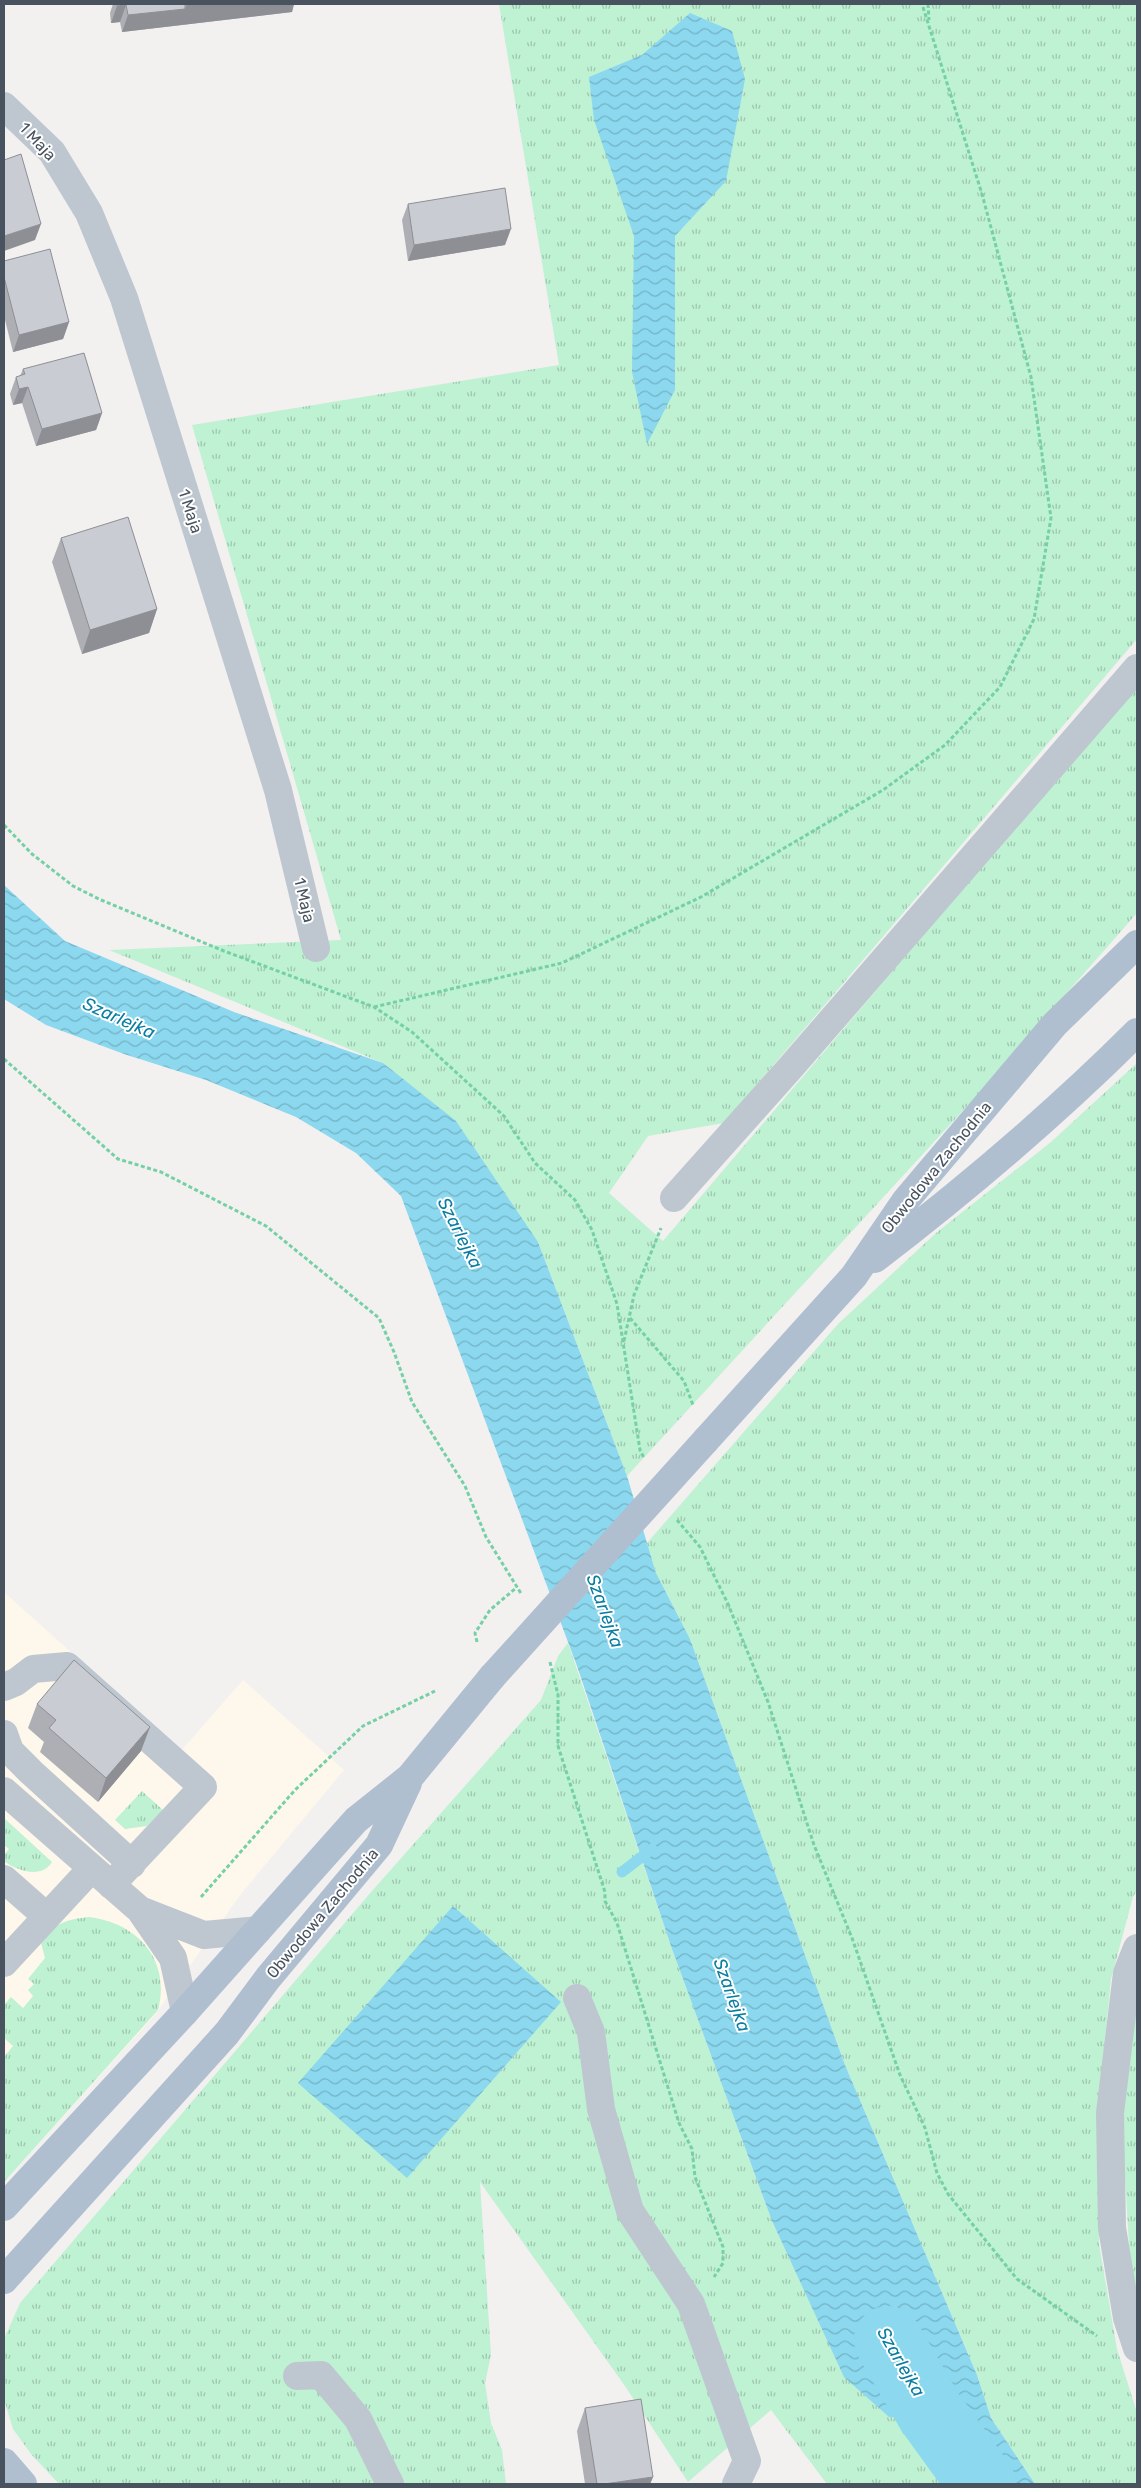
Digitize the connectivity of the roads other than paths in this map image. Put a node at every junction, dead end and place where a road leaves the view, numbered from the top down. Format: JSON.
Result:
{"nodes":[{"id":1,"x":4,"y":106,"type":"edge"},
{"id":2,"x":1137,"y":668,"type":"edge"},
{"id":3,"x":1137,"y":944,"type":"edge"},
{"id":4,"x":316,"y":948,"type":"dead end"},
{"id":5,"x":1137,"y":1032,"type":"edge"},
{"id":6,"x":674,"y":1198,"type":"road end"},
{"id":7,"x":854,"y":1276,"type":"junction"},
{"id":8,"x":10,"y":1685,"type":"edge"},
{"id":9,"x":4,"y":1707,"type":"edge"},
{"id":10,"x":4,"y":1734,"type":"edge"},
{"id":11,"x":410,"y":1777,"type":"junction"},
{"id":12,"x":4,"y":1791,"type":"edge"},
{"id":13,"x":132,"y":1864,"type":"junction"},
{"id":14,"x":102,"y":1877,"type":"junction"},
{"id":15,"x":4,"y":1879,"type":"edge"},
{"id":16,"x":140,"y":1910,"type":"junction"},
{"id":17,"x":46,"y":1916,"type":"junction"},
{"id":18,"x":258,"y":1930,"type":"junction"},
{"id":19,"x":1137,"y":1948,"type":"edge"},
{"id":20,"x":4,"y":1963,"type":"edge"},
{"id":21,"x":577,"y":1998,"type":"dead end"},
{"id":22,"x":185,"y":2012,"type":"junction"},
{"id":23,"x":4,"y":2207,"type":"edge"},
{"id":24,"x":4,"y":2280,"type":"edge"},
{"id":25,"x":1137,"y":2348,"type":"edge"},
{"id":26,"x":297,"y":2376,"type":"dead end"},
{"id":27,"x":4,"y":2462,"type":"edge"},
{"id":28,"x":4,"y":2480,"type":"edge"},
{"id":29,"x":11,"y":2484,"type":"edge"},
{"id":30,"x":23,"y":2484,"type":"edge"},
{"id":31,"x":390,"y":2484,"type":"edge"},
{"id":32,"x":736,"y":2484,"type":"edge"}],
"edges":[{"from":1,"to":4,"type":"street","name":"1 Maja"},
{"from":2,"to":6,"type":"street"},
{"from":3,"to":7,"type":"main road","name":"Obwodowa Zachodnia"},
{"from":5,"to":7,"type":"main road","name":"Obwodowa Zachodnia"},
{"from":7,"to":11,"type":"main road","bridge":true},
{"from":8,"to":9,"type":"street"},
{"from":8,"to":13,"type":"street"},
{"from":10,"to":13,"type":"street"},
{"from":11,"to":18,"type":"main road","name":"Obwodowa Zachodnia"},
{"from":11,"to":24,"type":"main road","name":"Obwodowa Zachodnia"},
{"from":12,"to":14,"type":"street"},
{"from":13,"to":14,"type":"street"},
{"from":14,"to":16,"type":"street"},
{"from":14,"to":17,"type":"street"},
{"from":15,"to":17,"type":"street"},
{"from":16,"to":18,"type":"street"},
{"from":16,"to":22,"type":"street"},
{"from":17,"to":20,"type":"street"},
{"from":18,"to":22,"type":"main road","name":"Obwodowa Zachodnia"},
{"from":19,"to":25,"type":"street"},
{"from":21,"to":32,"type":"street"},
{"from":22,"to":23,"type":"main road","name":"Obwodowa Zachodnia"},
{"from":26,"to":31,"type":"street"},
{"from":27,"to":30,"type":"main road"},
{"from":28,"to":29,"type":"main road"}]}
